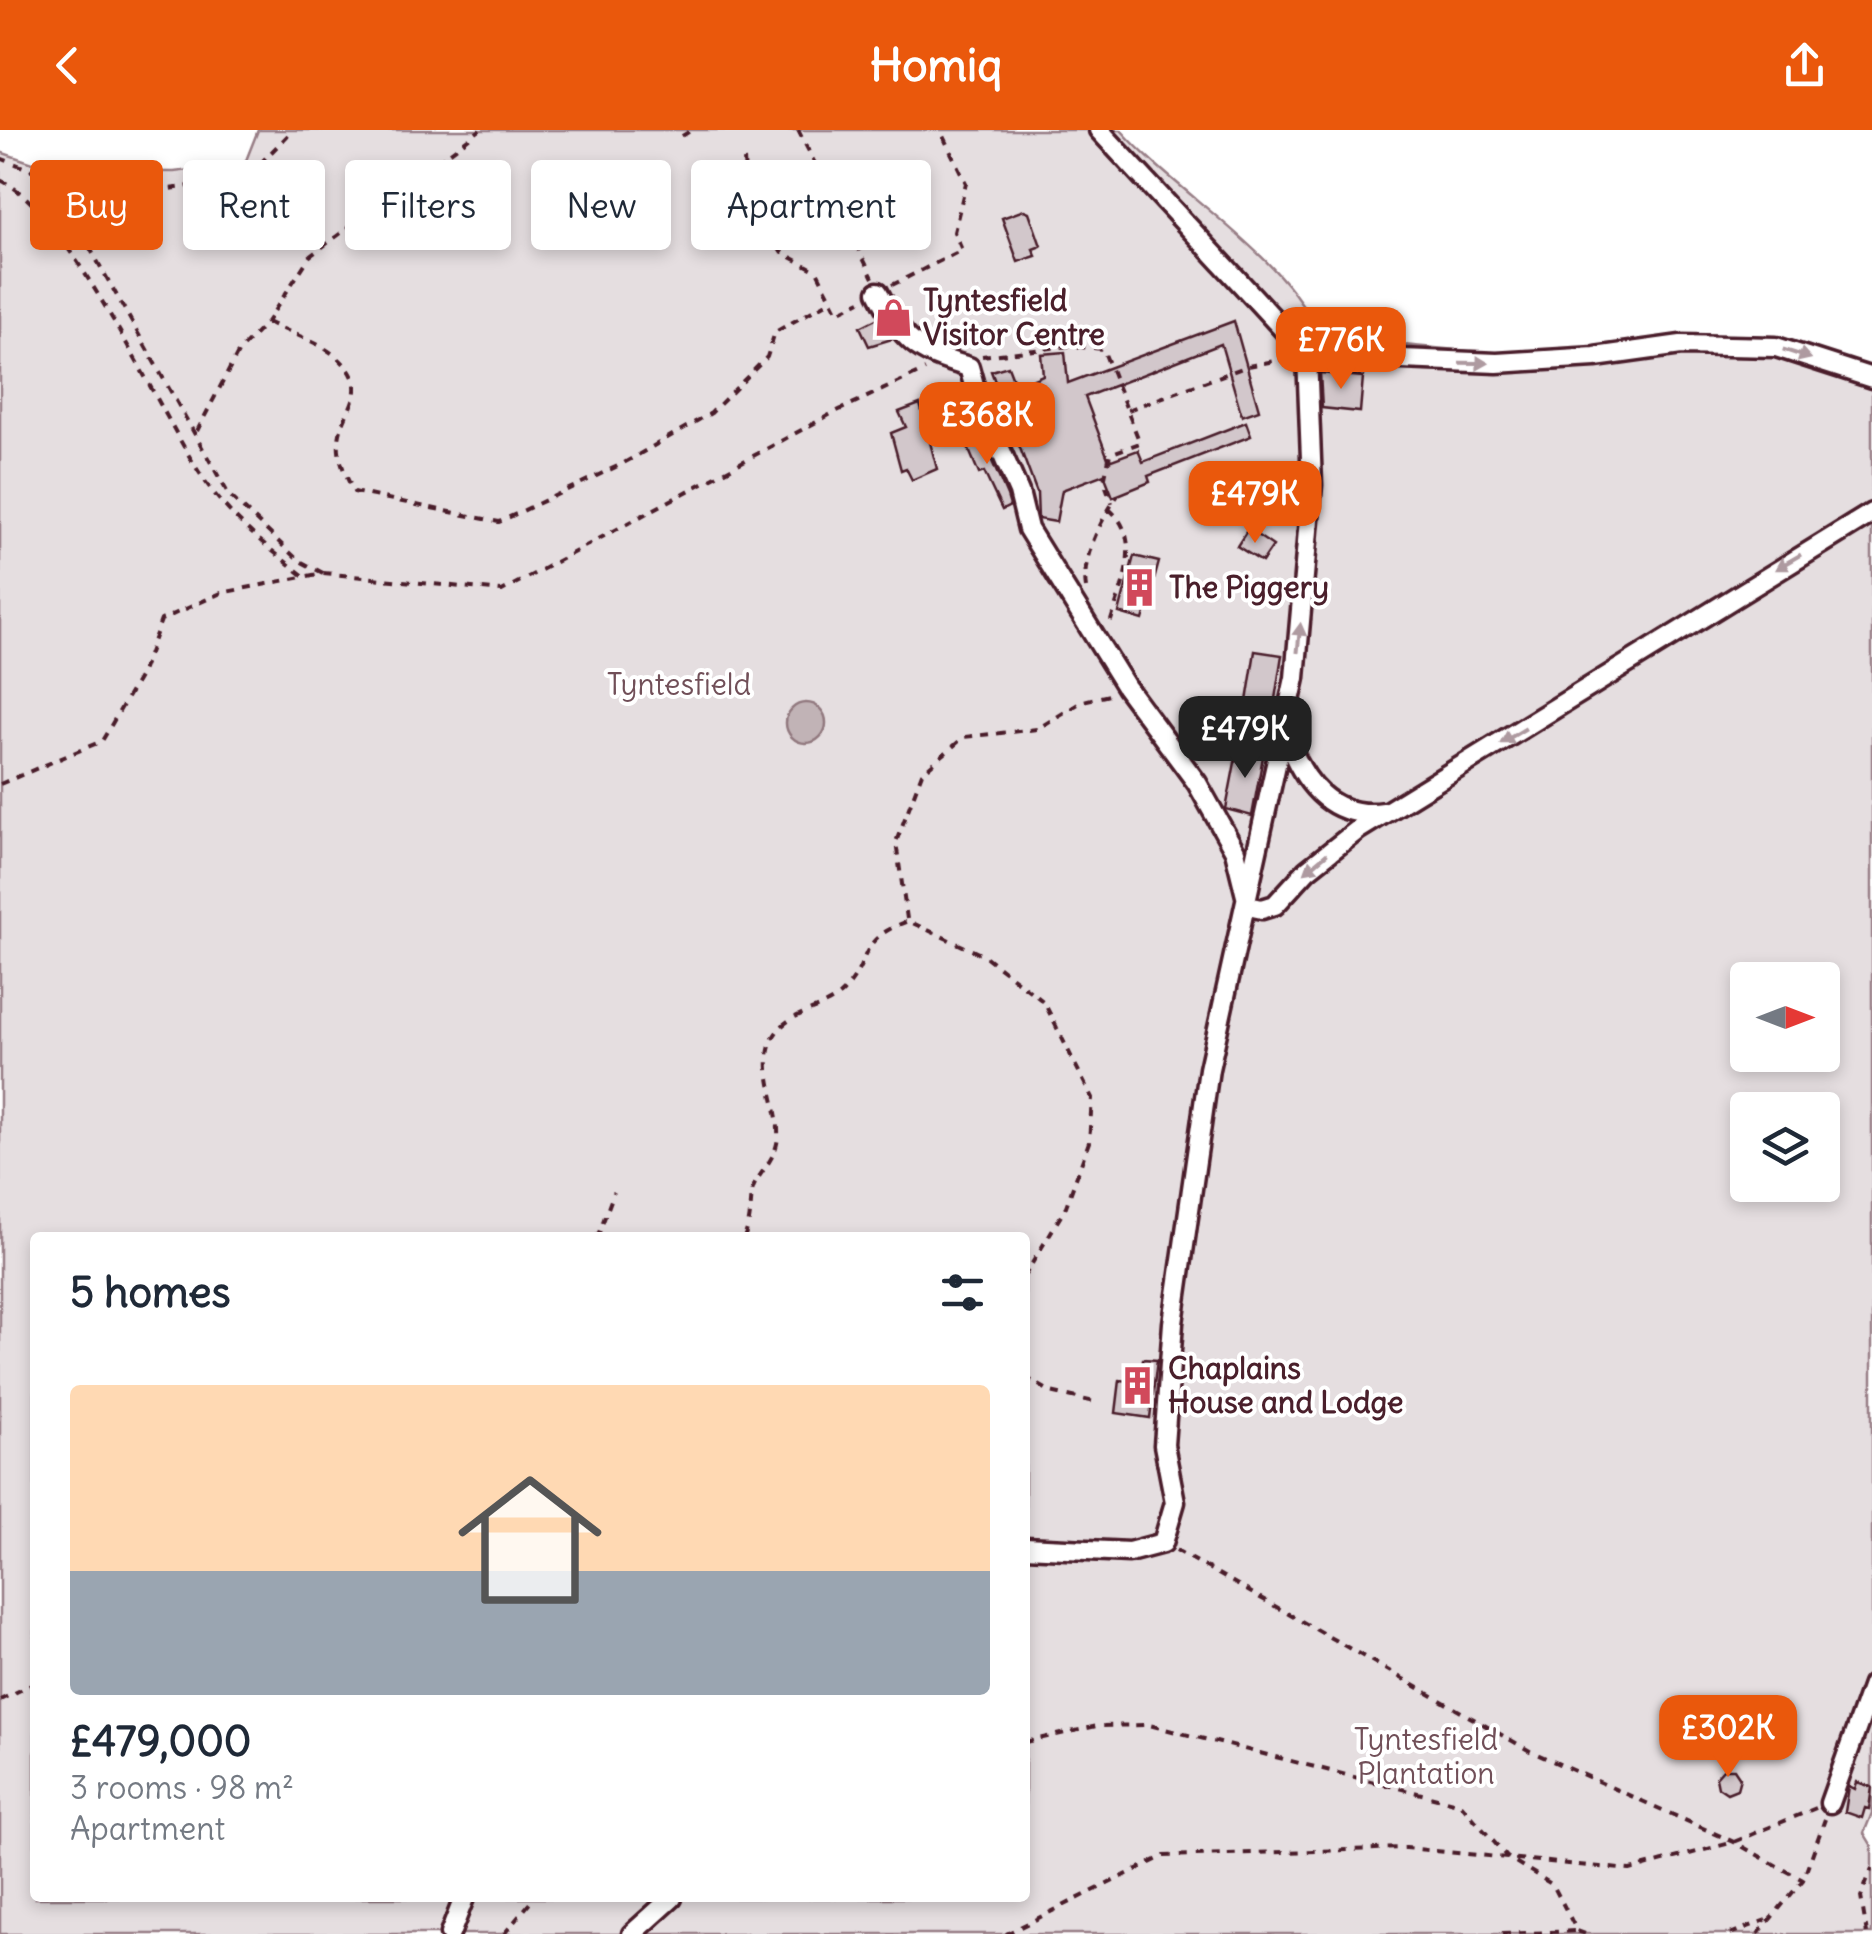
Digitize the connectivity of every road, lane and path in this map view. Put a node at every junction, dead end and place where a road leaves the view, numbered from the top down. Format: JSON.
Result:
{"nodes":[{"id":1,"x":293,"y":130,"type":"edge"},
{"id":2,"x":480,"y":130,"type":"edge"},
{"id":3,"x":692,"y":130,"type":"edge"},
{"id":4,"x":798,"y":130,"type":"edge"},
{"id":5,"x":940,"y":130,"type":"edge"},
{"id":6,"x":1099,"y":130,"type":"edge"},
{"id":7,"x":682,"y":136,"type":"dead end"},
{"id":8,"x":0,"y":158,"type":"edge"},
{"id":9,"x":30,"y":169,"type":"edge"},
{"id":10,"x":0,"y":180,"type":"edge"},
{"id":11,"x":163,"y":190,"type":"edge"},
{"id":12,"x":92,"y":250,"type":"edge"},
{"id":13,"x":780,"y":250,"type":"edge"},
{"id":14,"x":878,"y":292,"type":"junction"},
{"id":15,"x":832,"y":300,"type":"junction"},
{"id":16,"x":268,"y":322,"type":"junction"},
{"id":17,"x":1307,"y":354,"type":"junction"},
{"id":18,"x":972,"y":357,"type":"dead end"},
{"id":19,"x":950,"y":362,"type":"junction"},
{"id":20,"x":1872,"y":378,"type":"edge"},
{"id":21,"x":1128,"y":410,"type":"junction"},
{"id":22,"x":196,"y":432,"type":"junction"},
{"id":23,"x":1118,"y":495,"type":"dead end"},
{"id":24,"x":1111,"y":506,"type":"junction"},
{"id":25,"x":1872,"y":513,"type":"edge"},
{"id":26,"x":323,"y":572,"type":"junction"},
{"id":27,"x":304,"y":576,"type":"dead end"},
{"id":28,"x":1087,"y":593,"type":"dead end"},
{"id":29,"x":1102,"y":650,"type":"junction"},
{"id":30,"x":1126,"y":686,"type":"junction"},
{"id":31,"x":1286,"y":734,"type":"junction"},
{"id":32,"x":0,"y":784,"type":"edge"},
{"id":33,"x":1386,"y":812,"type":"junction"},
{"id":34,"x":1248,"y":906,"type":"junction"},
{"id":35,"x":908,"y":921,"type":"junction"},
{"id":36,"x":614,"y":1192,"type":"dead end"},
{"id":37,"x":599,"y":1232,"type":"edge"},
{"id":38,"x":746,"y":1232,"type":"edge"},
{"id":39,"x":1030,"y":1267,"type":"edge"},
{"id":40,"x":1030,"y":1380,"type":"edge"},
{"id":41,"x":1099,"y":1404,"type":"dead end"},
{"id":42,"x":1163,"y":1543,"type":"junction"},
{"id":43,"x":1030,"y":1546,"type":"edge"},
{"id":44,"x":30,"y":1685,"type":"edge"},
{"id":45,"x":1872,"y":1685,"type":"edge"},
{"id":46,"x":0,"y":1700,"type":"edge"},
{"id":47,"x":1030,"y":1741,"type":"edge"},
{"id":48,"x":1830,"y":1802,"type":"junction"},
{"id":49,"x":1734,"y":1842,"type":"junction"},
{"id":50,"x":1507,"y":1857,"type":"junction"},
{"id":51,"x":1872,"y":1868,"type":"edge"},
{"id":52,"x":1802,"y":1880,"type":"junction"},
{"id":53,"x":462,"y":1902,"type":"edge"},
{"id":54,"x":531,"y":1902,"type":"edge"},
{"id":55,"x":668,"y":1902,"type":"edge"},
{"id":56,"x":1771,"y":1918,"type":"junction"},
{"id":57,"x":1575,"y":1932,"type":"edge"},
{"id":58,"x":450,"y":1934,"type":"edge"},
{"id":59,"x":504,"y":1934,"type":"edge"},
{"id":60,"x":632,"y":1934,"type":"edge"},
{"id":61,"x":1006,"y":1934,"type":"edge"},
{"id":62,"x":1502,"y":1934,"type":"edge"},
{"id":63,"x":1585,"y":1934,"type":"edge"},
{"id":64,"x":1730,"y":1934,"type":"edge"},
{"id":65,"x":1758,"y":1934,"type":"edge"},
{"id":66,"x":1868,"y":1934,"type":"edge"}],
"edges":[{"from":1,"to":11,"type":"path"},
{"from":2,"to":16,"type":"path"},
{"from":3,"to":7,"type":"path"},
{"from":4,"to":14,"type":"path"},
{"from":5,"to":14,"type":"path"},
{"from":6,"to":17,"type":"lane"},
{"from":8,"to":9,"type":"path"},
{"from":10,"to":27,"type":"path"},
{"from":12,"to":22,"type":"path"},
{"from":13,"to":15,"type":"path"},
{"from":14,"to":15,"type":"path"},
{"from":14,"to":19,"type":"lane"},
{"from":15,"to":16,"type":"path"},
{"from":16,"to":22,"type":"path"},
{"from":17,"to":20,"type":"lane","one_way":true},
{"from":17,"to":21,"type":"path"},
{"from":31,"to":17,"type":"lane","one_way":true},
{"from":18,"to":21,"type":"path"},
{"from":19,"to":26,"type":"path"},
{"from":19,"to":29,"type":"lane"},
{"from":21,"to":24,"type":"path"},
{"from":22,"to":26,"type":"path"},
{"from":23,"to":24,"type":"path"},
{"from":24,"to":28,"type":"path"},
{"from":24,"to":29,"type":"path"},
{"from":25,"to":33,"type":"lane","one_way":true},
{"from":26,"to":32,"type":"path"},
{"from":29,"to":30,"type":"lane"},
{"from":30,"to":34,"type":"lane"},
{"from":30,"to":35,"type":"path"},
{"from":31,"to":33,"type":"lane"},
{"from":31,"to":34,"type":"lane"},
{"from":33,"to":34,"type":"lane","one_way":true},
{"from":34,"to":42,"type":"lane"},
{"from":35,"to":38,"type":"path"},
{"from":35,"to":39,"type":"path"},
{"from":36,"to":37,"type":"path"},
{"from":40,"to":41,"type":"path"},
{"from":42,"to":43,"type":"lane"},
{"from":42,"to":49,"type":"path"},
{"from":44,"to":46,"type":"path"},
{"from":45,"to":48,"type":"lane"},
{"from":47,"to":50,"type":"path"},
{"from":48,"to":49,"type":"path"},
{"from":48,"to":52,"type":"path"},
{"from":49,"to":50,"type":"path"},
{"from":49,"to":52,"type":"path"},
{"from":50,"to":57,"type":"path"},
{"from":50,"to":61,"type":"path"},
{"from":51,"to":66,"type":"path"},
{"from":52,"to":56,"type":"path"},
{"from":53,"to":58,"type":"lane"},
{"from":54,"to":59,"type":"path"},
{"from":55,"to":60,"type":"lane"},
{"from":56,"to":64,"type":"path"},
{"from":56,"to":65,"type":"path"},
{"from":57,"to":62,"type":"path"},
{"from":57,"to":63,"type":"path"}]}
